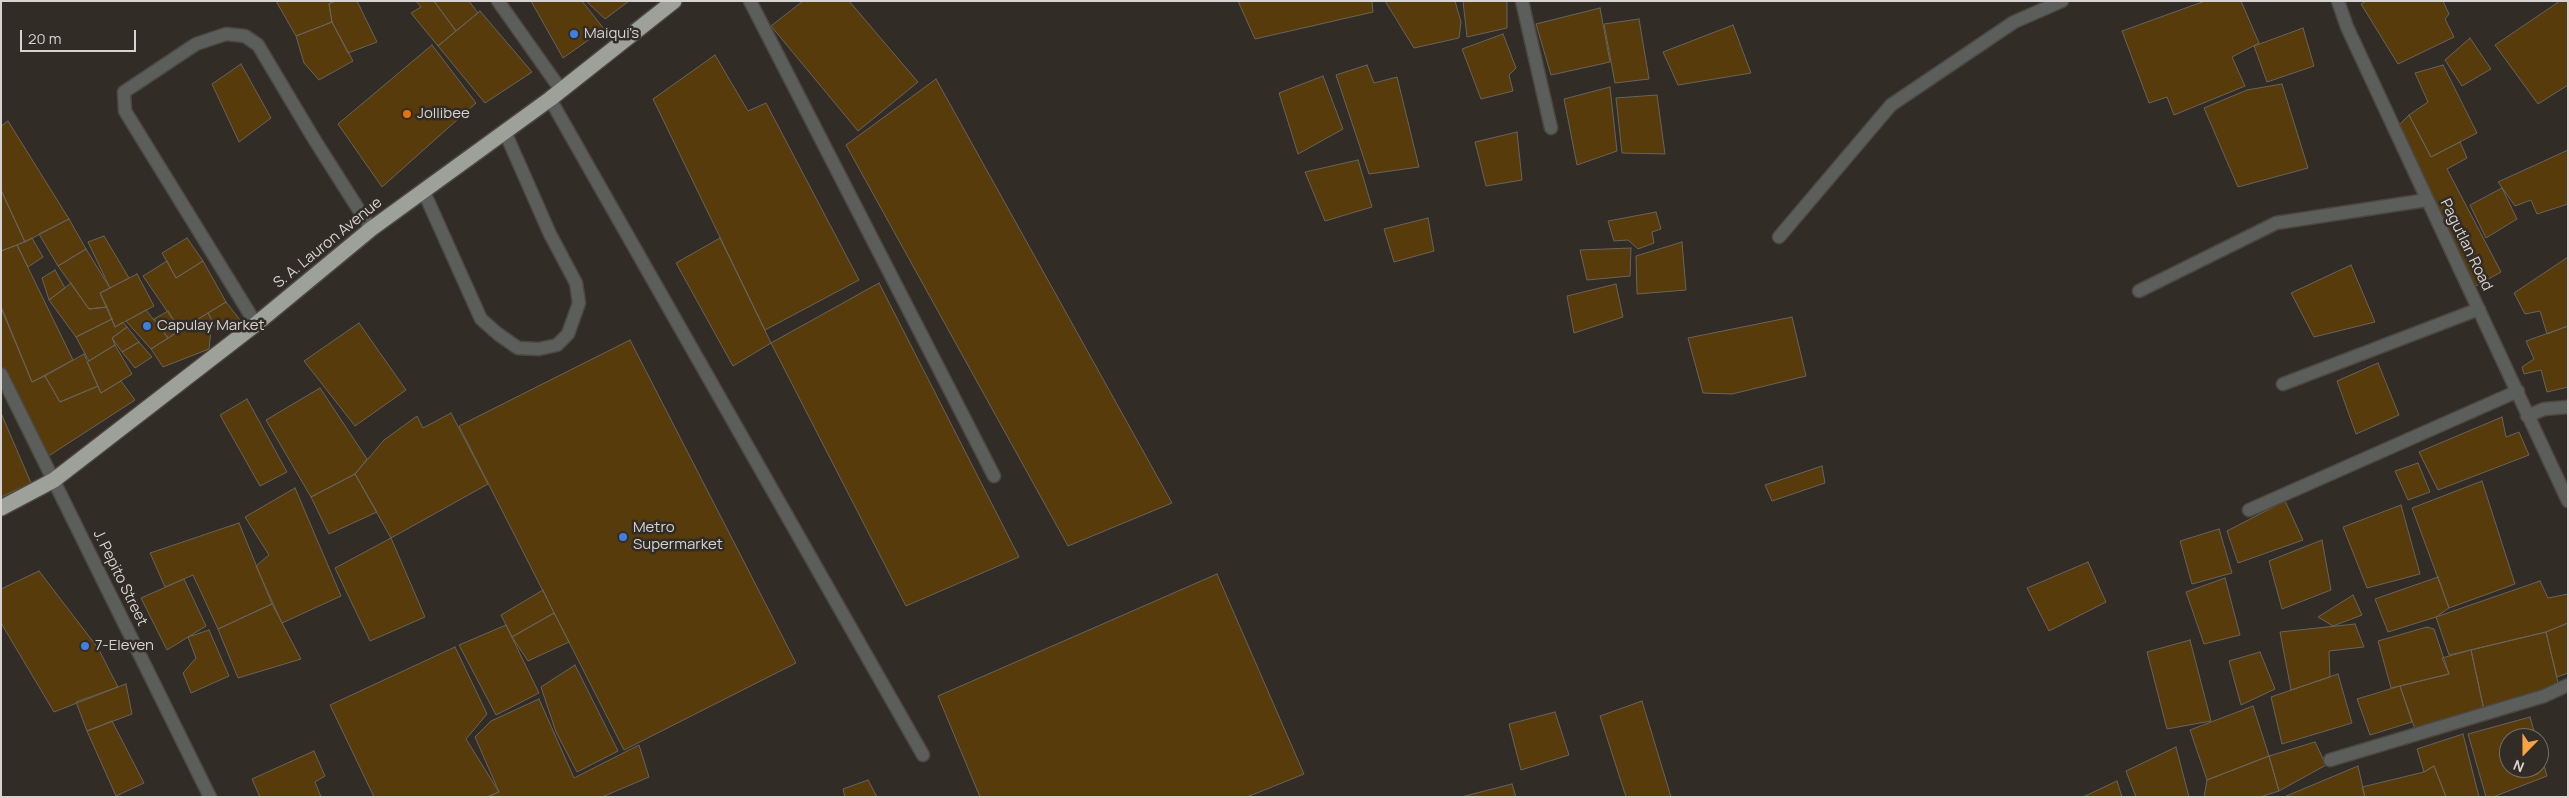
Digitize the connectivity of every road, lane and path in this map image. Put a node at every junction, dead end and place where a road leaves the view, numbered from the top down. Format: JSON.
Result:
{"nodes":[{"id":1,"x":498,"y":1,"type":"edge"},
{"id":2,"x":674,"y":1,"type":"edge"},
{"id":3,"x":750,"y":1,"type":"edge"},
{"id":4,"x":1522,"y":1,"type":"edge"},
{"id":5,"x":2062,"y":1,"type":"edge"},
{"id":6,"x":2338,"y":1,"type":"edge"},
{"id":7,"x":556,"y":95,"type":"junction"},
{"id":8,"x":1551,"y":128,"type":"dead end"},
{"id":9,"x":505,"y":132,"type":"junction"},
{"id":10,"x":423,"y":190,"type":"junction"},
{"id":11,"x":2427,"y":200,"type":"junction"},
{"id":12,"x":370,"y":229,"type":"junction"},
{"id":13,"x":1779,"y":237,"type":"dead end"},
{"id":14,"x":2139,"y":292,"type":"dead end"},
{"id":15,"x":2479,"y":309,"type":"junction"},
{"id":16,"x":256,"y":324,"type":"junction"},
{"id":17,"x":1,"y":374,"type":"edge"},
{"id":18,"x":2283,"y":384,"type":"dead end"},
{"id":19,"x":2518,"y":391,"type":"junction"},
{"id":20,"x":2568,"y":407,"type":"edge"},
{"id":21,"x":2527,"y":416,"type":"junction"},
{"id":22,"x":994,"y":476,"type":"dead end"},
{"id":23,"x":54,"y":480,"type":"junction"},
{"id":24,"x":2568,"y":501,"type":"edge"},
{"id":25,"x":1,"y":508,"type":"edge"},
{"id":26,"x":2249,"y":510,"type":"dead end"},
{"id":27,"x":2568,"y":685,"type":"edge"},
{"id":28,"x":923,"y":755,"type":"dead end"},
{"id":29,"x":2330,"y":760,"type":"dead end"},
{"id":30,"x":210,"y":797,"type":"edge"}],
"edges":[{"from":1,"to":7,"type":"street"},
{"from":2,"to":7,"type":"highway","name":"S. A. Lauron Avenue"},
{"from":3,"to":22,"type":"street"},
{"from":4,"to":8,"type":"street"},
{"from":5,"to":13,"type":"street"},
{"from":6,"to":11,"type":"street","name":"Pagutlan Road"},
{"from":7,"to":9,"type":"highway","name":"S. A. Lauron Avenue"},
{"from":7,"to":28,"type":"street"},
{"from":9,"to":10,"type":"highway","name":"S. A. Lauron Avenue"},
{"from":9,"to":10,"type":"street"},
{"from":10,"to":12,"type":"highway","name":"S. A. Lauron Avenue"},
{"from":11,"to":14,"type":"street"},
{"from":11,"to":15,"type":"street","name":"Pagutlan Road"},
{"from":12,"to":16,"type":"highway","name":"S. A. Lauron Avenue"},
{"from":12,"to":16,"type":"street"},
{"from":15,"to":18,"type":"street"},
{"from":15,"to":19,"type":"street","name":"Pagutlan Road"},
{"from":16,"to":23,"type":"highway","name":"S. A. Lauron Avenue"},
{"from":17,"to":23,"type":"street","name":"J. Pepito Street"},
{"from":19,"to":21,"type":"street","name":"Pagutlan Road"},
{"from":19,"to":26,"type":"street"},
{"from":20,"to":21,"type":"street"},
{"from":21,"to":24,"type":"street","name":"Pagutlan Road"},
{"from":23,"to":25,"type":"highway","name":"S. A. Lauron Avenue"},
{"from":23,"to":30,"type":"street","name":"J. Pepito Street"},
{"from":27,"to":29,"type":"street"}]}
